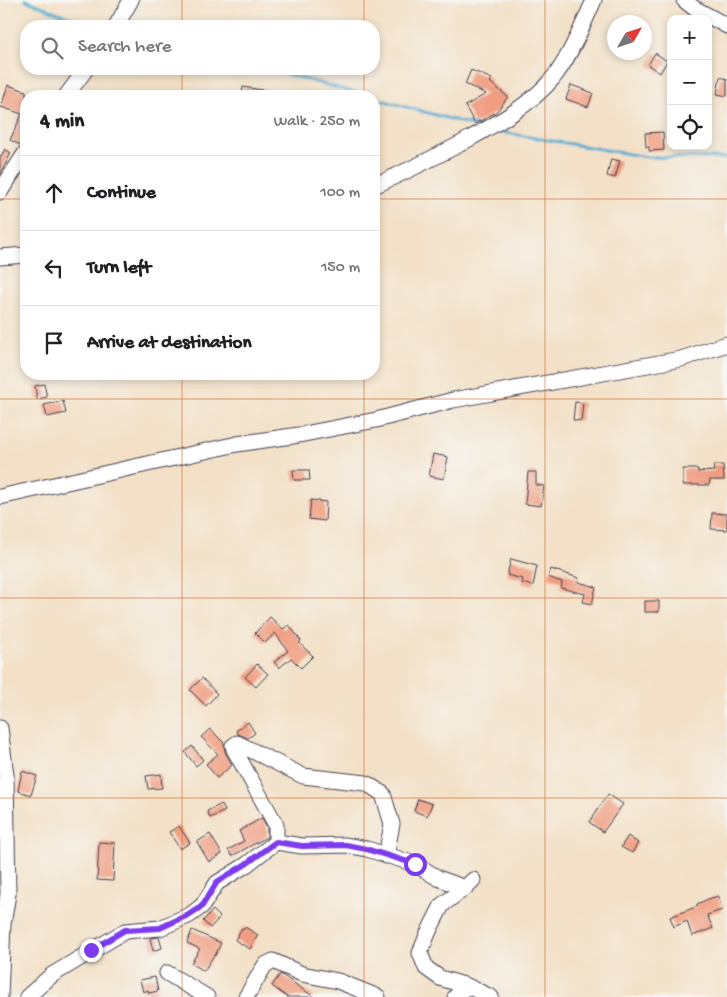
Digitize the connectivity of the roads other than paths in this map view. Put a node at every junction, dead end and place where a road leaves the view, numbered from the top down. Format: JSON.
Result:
{"nodes":[{"id":1,"x":131,"y":0,"type":"edge"},
{"id":2,"x":594,"y":0,"type":"edge"},
{"id":3,"x":684,"y":0,"type":"edge"},
{"id":4,"x":119,"y":20,"type":"edge"},
{"id":5,"x":727,"y":26,"type":"edge"},
{"id":6,"x":82,"y":75,"type":"edge"},
{"id":7,"x":70,"y":90,"type":"edge"},
{"id":8,"x":20,"y":161,"type":"edge"},
{"id":9,"x":380,"y":184,"type":"edge"},
{"id":10,"x":0,"y":192,"type":"edge"},
{"id":11,"x":20,"y":255,"type":"edge"},
{"id":12,"x":0,"y":257,"type":"edge"},
{"id":13,"x":727,"y":344,"type":"edge"},
{"id":14,"x":0,"y":498,"type":"edge"},
{"id":15,"x":0,"y":728,"type":"edge"},
{"id":16,"x":276,"y":842,"type":"junction"},
{"id":17,"x":386,"y":856,"type":"junction"},
{"id":18,"x":2,"y":924,"type":"edge"},
{"id":19,"x":167,"y":973,"type":"dead end"},
{"id":20,"x":467,"y":986,"type":"junction"},
{"id":21,"x":0,"y":997,"type":"edge"},
{"id":22,"x":27,"y":997,"type":"edge"},
{"id":23,"x":207,"y":997,"type":"edge"},
{"id":24,"x":246,"y":997,"type":"edge"},
{"id":25,"x":378,"y":997,"type":"edge"},
{"id":26,"x":455,"y":997,"type":"edge"},
{"id":27,"x":491,"y":997,"type":"edge"}],
"edges":[{"from":1,"to":4,"type":"street"},
{"from":2,"to":9,"type":"street"},
{"from":3,"to":5,"type":"street"},
{"from":6,"to":7,"type":"street"},
{"from":8,"to":10,"type":"street"},
{"from":11,"to":12,"type":"street"},
{"from":13,"to":14,"type":"street"},
{"from":15,"to":18,"type":"street"},
{"from":16,"to":17,"type":"street"},
{"from":16,"to":17,"type":"street"},
{"from":16,"to":22,"type":"street"},
{"from":17,"to":20,"type":"street"},
{"from":18,"to":21,"type":"street"},
{"from":19,"to":23,"type":"street"},
{"from":20,"to":26,"type":"street"},
{"from":20,"to":27,"type":"street"},
{"from":24,"to":25,"type":"street"}]}
